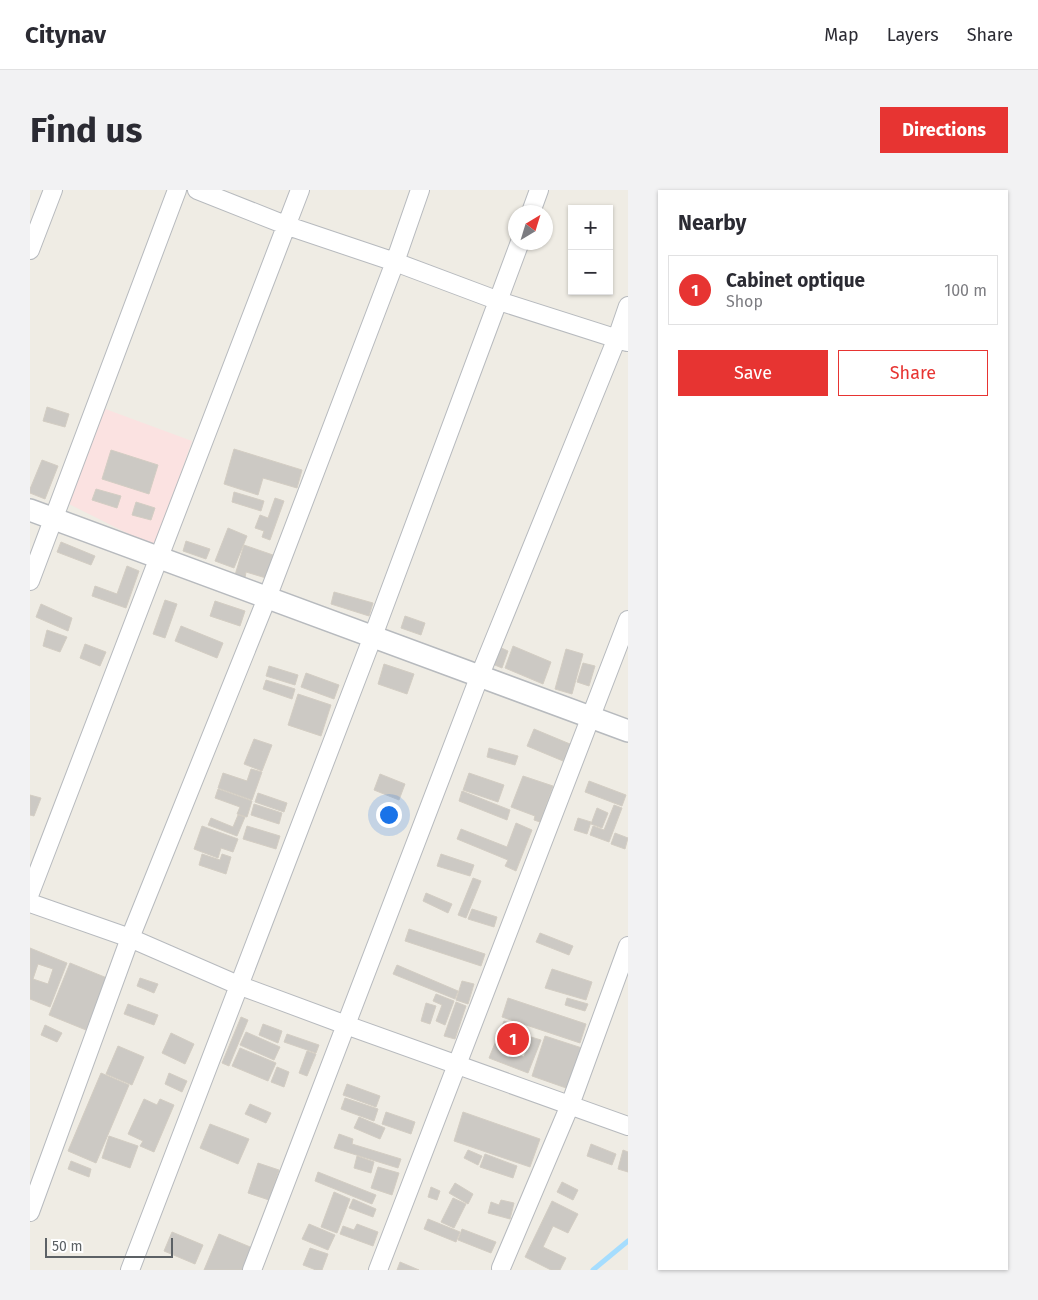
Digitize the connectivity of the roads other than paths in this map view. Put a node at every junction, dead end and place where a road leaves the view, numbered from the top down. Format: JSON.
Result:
{"nodes":[{"id":1,"x":53,"y":190,"type":"edge"},
{"id":2,"x":177,"y":190,"type":"edge"},
{"id":3,"x":197,"y":190,"type":"edge"},
{"id":4,"x":300,"y":190,"type":"edge"},
{"id":5,"x":420,"y":190,"type":"edge"},
{"id":6,"x":539,"y":190,"type":"edge"},
{"id":7,"x":534,"y":205,"type":"edge"},
{"id":8,"x":288,"y":226,"type":"junction"},
{"id":9,"x":30,"y":250,"type":"edge"},
{"id":10,"x":517,"y":250,"type":"edge"},
{"id":11,"x":394,"y":262,"type":"junction"},
{"id":12,"x":499,"y":301,"type":"junction"},
{"id":13,"x":628,"y":306,"type":"edge"},
{"id":14,"x":622,"y":340,"type":"edge"},
{"id":15,"x":30,"y":510,"type":"edge"},
{"id":16,"x":54,"y":518,"type":"junction"},
{"id":17,"x":160,"y":557,"type":"junction"},
{"id":18,"x":30,"y":581,"type":"edge"},
{"id":19,"x":267,"y":598,"type":"junction"},
{"id":20,"x":628,"y":620,"type":"edge"},
{"id":21,"x":373,"y":636,"type":"junction"},
{"id":22,"x":480,"y":675,"type":"junction"},
{"id":23,"x":590,"y":716,"type":"junction"},
{"id":24,"x":628,"y":731,"type":"edge"},
{"id":25,"x":30,"y":893,"type":"edge"},
{"id":26,"x":30,"y":903,"type":"edge"},
{"id":27,"x":130,"y":938,"type":"junction"},
{"id":28,"x":628,"y":946,"type":"edge"},
{"id":29,"x":238,"y":985,"type":"junction"},
{"id":30,"x":346,"y":1025,"type":"junction"},
{"id":31,"x":455,"y":1065,"type":"junction"},
{"id":32,"x":570,"y":1105,"type":"junction"},
{"id":33,"x":628,"y":1126,"type":"edge"},
{"id":34,"x":30,"y":1212,"type":"edge"},
{"id":35,"x":501,"y":1268,"type":"dead end"},
{"id":36,"x":130,"y":1270,"type":"edge"},
{"id":37,"x":252,"y":1270,"type":"edge"},
{"id":38,"x":378,"y":1270,"type":"edge"}],
"edges":[{"from":1,"to":9,"type":"street"},
{"from":2,"to":16,"type":"street"},
{"from":3,"to":8,"type":"street"},
{"from":4,"to":8,"type":"street"},
{"from":5,"to":11,"type":"street"},
{"from":6,"to":7,"type":"street"},
{"from":8,"to":11,"type":"street"},
{"from":8,"to":17,"type":"street"},
{"from":10,"to":12,"type":"street"},
{"from":11,"to":12,"type":"street"},
{"from":11,"to":19,"type":"street"},
{"from":12,"to":14,"type":"street"},
{"from":12,"to":21,"type":"street"},
{"from":13,"to":14,"type":"street"},
{"from":14,"to":22,"type":"street"},
{"from":15,"to":16,"type":"street"},
{"from":16,"to":17,"type":"street"},
{"from":16,"to":18,"type":"street"},
{"from":17,"to":19,"type":"street"},
{"from":17,"to":25,"type":"street"},
{"from":19,"to":21,"type":"street"},
{"from":19,"to":27,"type":"street"},
{"from":20,"to":23,"type":"street"},
{"from":21,"to":22,"type":"street"},
{"from":21,"to":29,"type":"street"},
{"from":22,"to":23,"type":"street"},
{"from":22,"to":30,"type":"street"},
{"from":23,"to":24,"type":"street"},
{"from":23,"to":31,"type":"street"},
{"from":26,"to":27,"type":"street"},
{"from":27,"to":29,"type":"street"},
{"from":27,"to":34,"type":"street"},
{"from":28,"to":32,"type":"street"},
{"from":29,"to":30,"type":"street"},
{"from":29,"to":36,"type":"street"},
{"from":30,"to":31,"type":"street"},
{"from":30,"to":37,"type":"street"},
{"from":31,"to":32,"type":"street"},
{"from":31,"to":38,"type":"street"},
{"from":32,"to":33,"type":"street"},
{"from":32,"to":35,"type":"street"}]}
